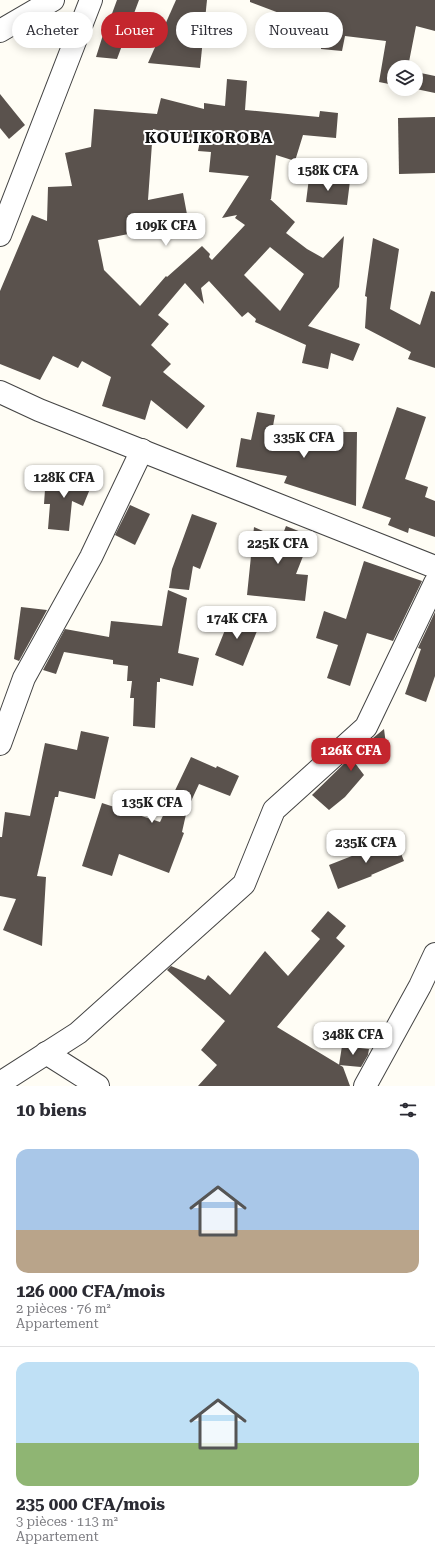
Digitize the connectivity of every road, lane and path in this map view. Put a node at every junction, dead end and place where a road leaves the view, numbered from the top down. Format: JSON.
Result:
{"nodes":[{"id":1,"x":52,"y":0,"type":"edge"},
{"id":2,"x":91,"y":0,"type":"edge"},
{"id":3,"x":0,"y":31,"type":"edge"},
{"id":4,"x":0,"y":235,"type":"edge"},
{"id":5,"x":0,"y":392,"type":"edge"},
{"id":6,"x":142,"y":450,"type":"junction"},
{"id":7,"x":435,"y":567,"type":"edge"},
{"id":8,"x":435,"y":583,"type":"edge"},
{"id":9,"x":0,"y":744,"type":"edge"},
{"id":10,"x":435,"y":954,"type":"edge"},
{"id":11,"x":46,"y":1053,"type":"junction"},
{"id":12,"x":0,"y":1083,"type":"edge"},
{"id":13,"x":98,"y":1086,"type":"edge"},
{"id":14,"x":365,"y":1086,"type":"edge"}],
"edges":[{"from":1,"to":3,"type":"street"},
{"from":2,"to":4,"type":"street"},
{"from":5,"to":6,"type":"street"},
{"from":6,"to":7,"type":"street"},
{"from":6,"to":9,"type":"street"},
{"from":8,"to":11,"type":"street"},
{"from":10,"to":14,"type":"street"},
{"from":11,"to":12,"type":"street"},
{"from":11,"to":13,"type":"street"}]}
